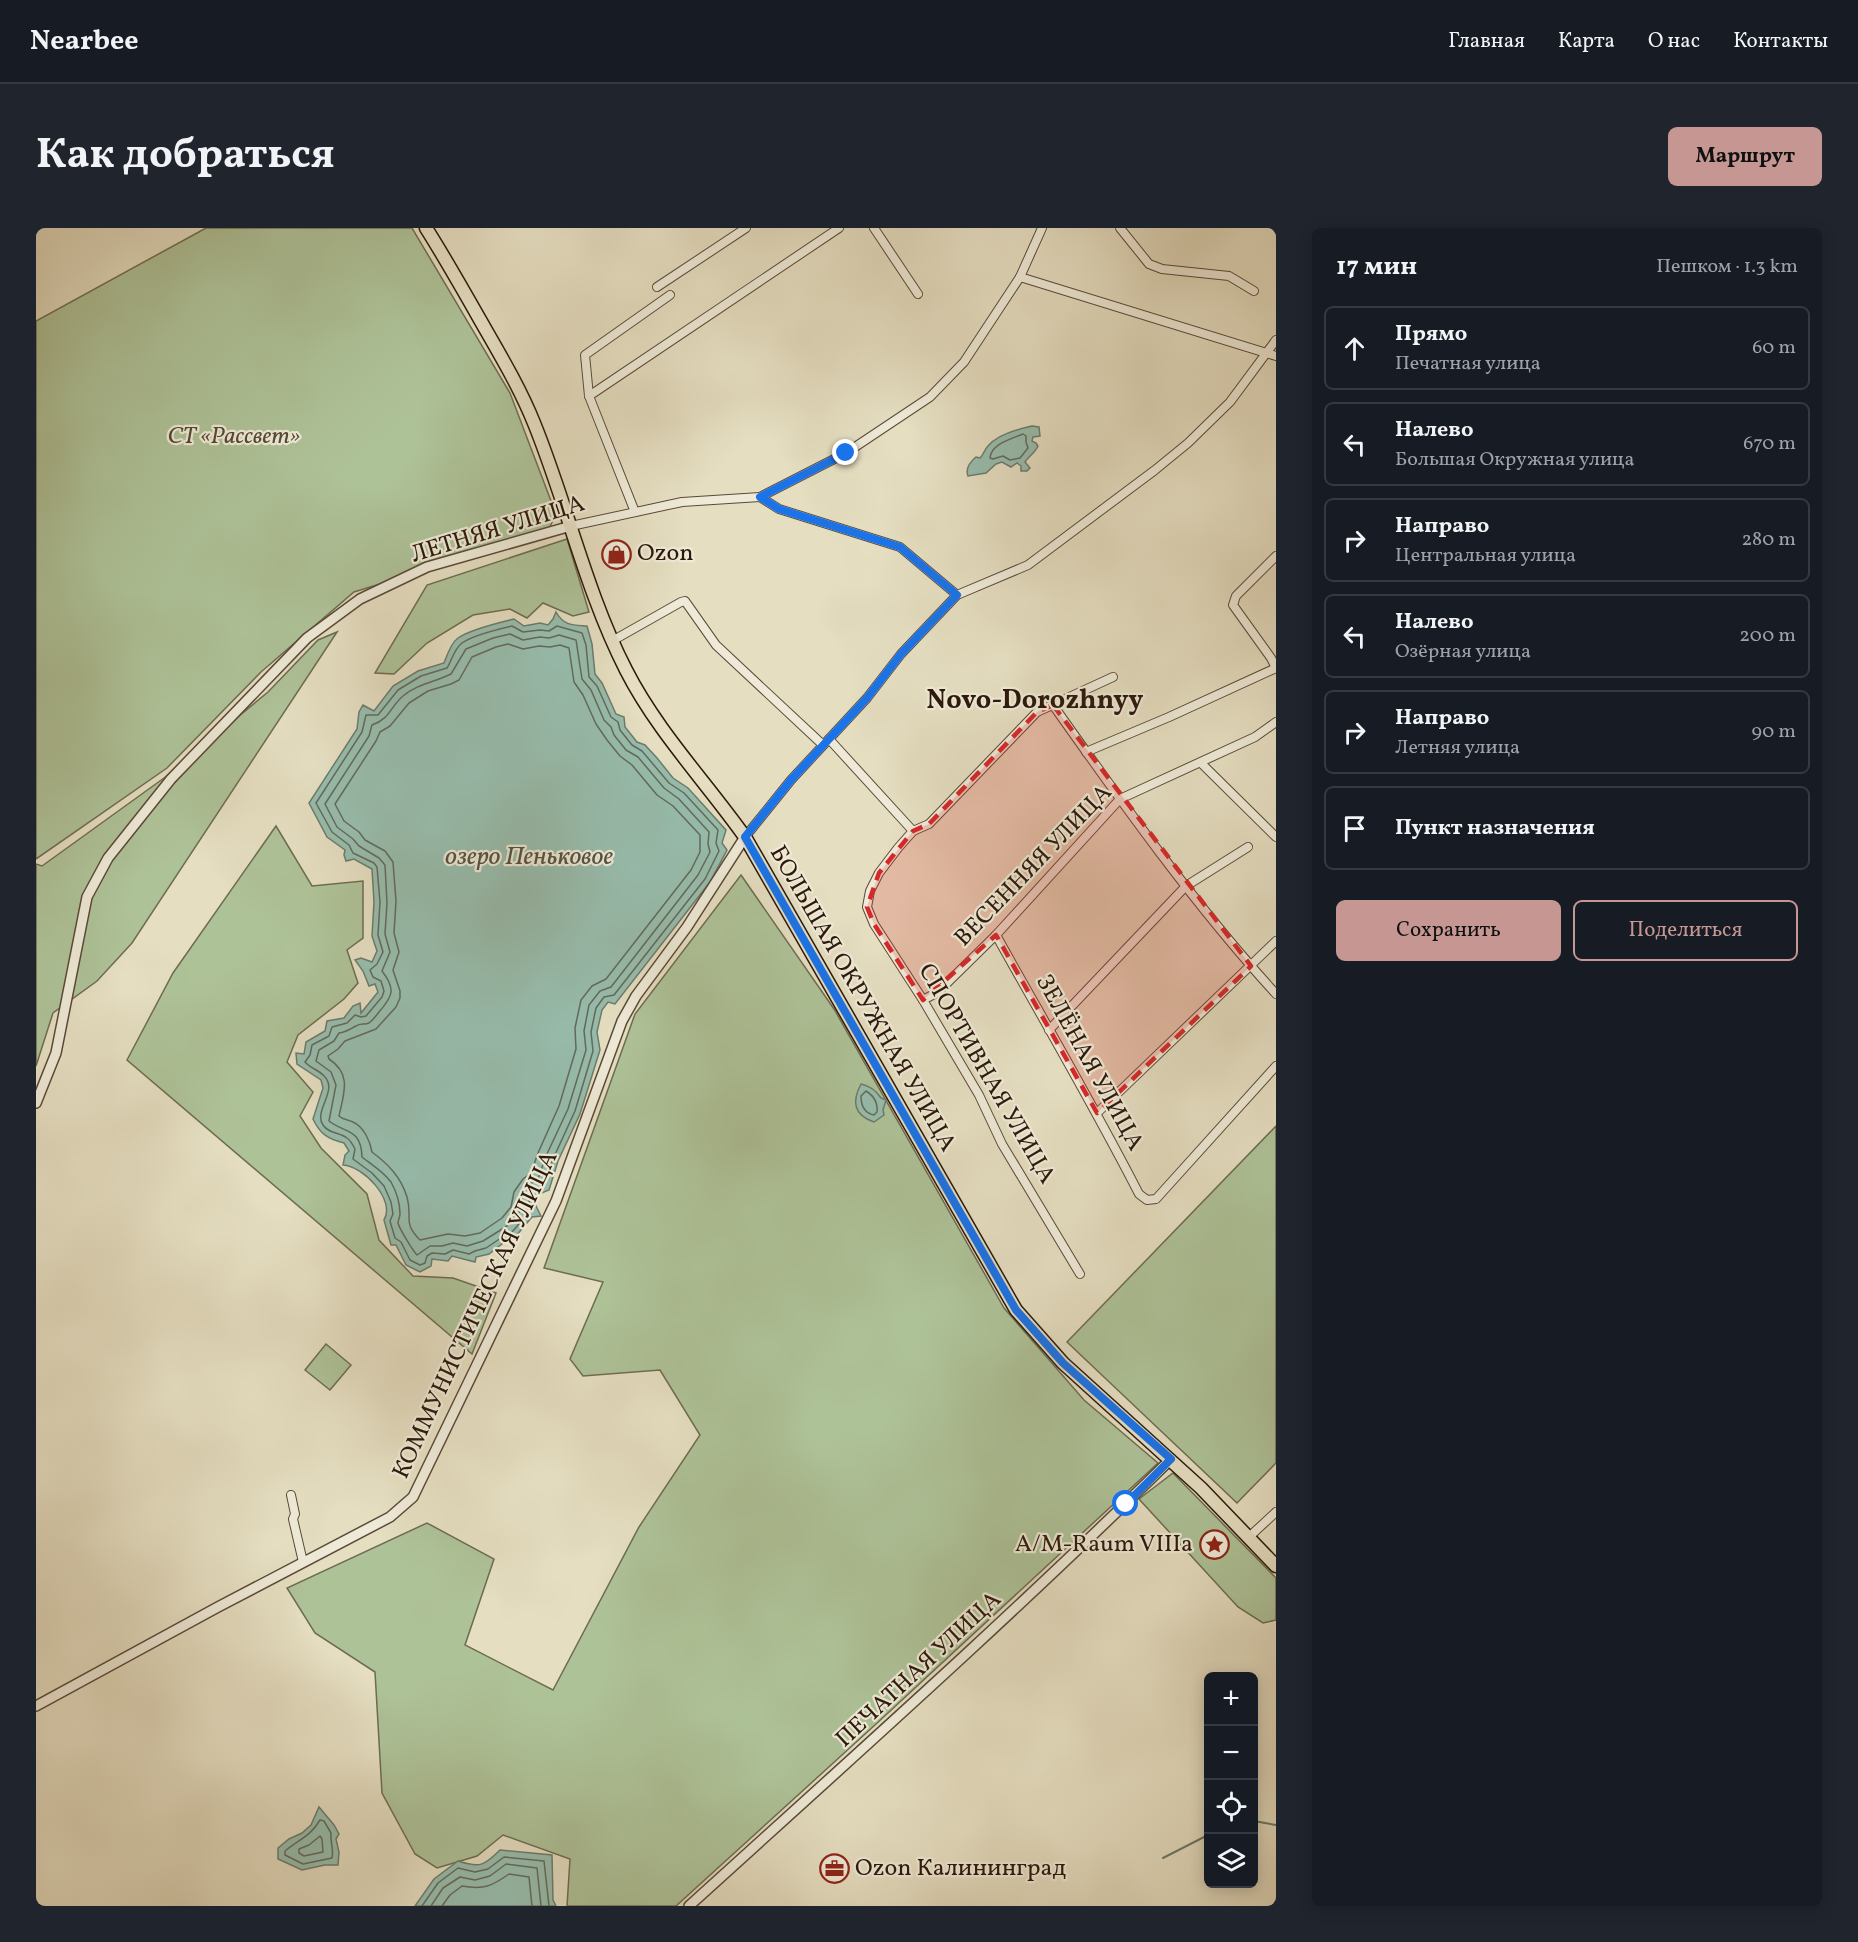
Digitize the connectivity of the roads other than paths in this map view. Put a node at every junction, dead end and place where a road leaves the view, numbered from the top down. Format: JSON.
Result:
{"nodes":[{"id":1,"x":426,"y":228,"type":"edge"},
{"id":2,"x":746,"y":228,"type":"edge"},
{"id":3,"x":839,"y":228,"type":"edge"},
{"id":4,"x":874,"y":228,"type":"edge"},
{"id":5,"x":1042,"y":228,"type":"edge"},
{"id":6,"x":1120,"y":228,"type":"edge"},
{"id":7,"x":1020,"y":277,"type":"junction"},
{"id":8,"x":657,"y":288,"type":"dead end"},
{"id":9,"x":1254,"y":291,"type":"dead end"},
{"id":10,"x":918,"y":294,"type":"dead end"},
{"id":11,"x":670,"y":295,"type":"dead end"},
{"id":12,"x":1276,"y":340,"type":"edge"},
{"id":13,"x":1272,"y":354,"type":"edge"},
{"id":14,"x":590,"y":396,"type":"junction"},
{"id":15,"x":760,"y":497,"type":"junction"},
{"id":16,"x":635,"y":512,"type":"junction"},
{"id":17,"x":571,"y":526,"type":"junction"},
{"id":18,"x":1276,"y":556,"type":"edge"},
{"id":19,"x":957,"y":595,"type":"junction"},
{"id":20,"x":612,"y":641,"type":"junction"},
{"id":21,"x":1113,"y":677,"type":"dead end"},
{"id":22,"x":1053,"y":705,"type":"junction"},
{"id":23,"x":1276,"y":722,"type":"edge"},
{"id":24,"x":826,"y":742,"type":"junction"},
{"id":25,"x":1086,"y":752,"type":"junction"},
{"id":26,"x":1201,"y":763,"type":"junction"},
{"id":27,"x":1120,"y":800,"type":"junction"},
{"id":28,"x":913,"y":831,"type":"junction"},
{"id":29,"x":745,"y":837,"type":"junction"},
{"id":30,"x":1276,"y":837,"type":"edge"},
{"id":31,"x":1248,"y":847,"type":"dead end"},
{"id":32,"x":1186,"y":886,"type":"junction"},
{"id":33,"x":996,"y":935,"type":"junction"},
{"id":34,"x":1276,"y":941,"type":"edge"},
{"id":35,"x":1251,"y":966,"type":"junction"},
{"id":36,"x":1276,"y":994,"type":"edge"},
{"id":37,"x":923,"y":1000,"type":"junction"},
{"id":38,"x":1048,"y":1030,"type":"junction"},
{"id":39,"x":1276,"y":1066,"type":"edge"},
{"id":40,"x":36,"y":1103,"type":"edge"},
{"id":41,"x":1097,"y":1113,"type":"junction"},
{"id":42,"x":1080,"y":1274,"type":"dead end"},
{"id":43,"x":1171,"y":1459,"type":"junction"},
{"id":44,"x":291,"y":1495,"type":"dead end"},
{"id":45,"x":1276,"y":1512,"type":"edge"},
{"id":46,"x":1249,"y":1537,"type":"junction"},
{"id":47,"x":303,"y":1562,"type":"junction"},
{"id":48,"x":1276,"y":1566,"type":"edge"},
{"id":49,"x":36,"y":1706,"type":"edge"},
{"id":50,"x":690,"y":1906,"type":"edge"}],
"edges":[{"from":1,"to":17,"type":"main road","name":"БОЛЬШАЯ ОКРУЖНАЯ УЛИЦА"},
{"from":2,"to":8,"type":"street"},
{"from":3,"to":14,"type":"street"},
{"from":4,"to":10,"type":"street"},
{"from":5,"to":7,"type":"street","name":"ЛЕТНЯЯ УЛИЦА"},
{"from":6,"to":9,"type":"street"},
{"from":7,"to":13,"type":"street"},
{"from":7,"to":15,"type":"street","name":"ЛЕТНЯЯ УЛИЦА"},
{"from":11,"to":14,"type":"street"},
{"from":12,"to":13,"type":"street"},
{"from":13,"to":19,"type":"street"},
{"from":14,"to":16,"type":"street"},
{"from":15,"to":16,"type":"street","name":"ЛЕТНЯЯ УЛИЦА"},
{"from":15,"to":19,"type":"street"},
{"from":16,"to":17,"type":"street","name":"ЛЕТНЯЯ УЛИЦА"},
{"from":17,"to":20,"type":"main road","name":"БОЛЬШАЯ ОКРУЖНАЯ УЛИЦА"},
{"from":17,"to":40,"type":"street","name":"ЛЕТНЯЯ УЛИЦА"},
{"from":18,"to":25,"type":"street"},
{"from":19,"to":24,"type":"street"},
{"from":20,"to":24,"type":"street"},
{"from":20,"to":29,"type":"main road","name":"БОЛЬШАЯ ОКРУЖНАЯ УЛИЦА"},
{"from":21,"to":22,"type":"street"},
{"from":22,"to":25,"type":"street"},
{"from":22,"to":28,"type":"street"},
{"from":23,"to":26,"type":"street","name":"ВЕСЕННЯЯ УЛИЦА"},
{"from":24,"to":28,"type":"street"},
{"from":24,"to":29,"type":"street"},
{"from":25,"to":27,"type":"street"},
{"from":26,"to":27,"type":"street","name":"ВЕСЕННЯЯ УЛИЦА"},
{"from":26,"to":30,"type":"street"},
{"from":27,"to":32,"type":"street"},
{"from":27,"to":33,"type":"street","name":"ВЕСЕННЯЯ УЛИЦА"},
{"from":28,"to":37,"type":"street","name":"СПОРТИВНАЯ УЛИЦА"},
{"from":29,"to":43,"type":"main road","name":"БОЛЬШАЯ ОКРУЖНАЯ УЛИЦА"},
{"from":29,"to":47,"type":"street","name":"КОММУНИСТИЧЕСКАЯ УЛИЦА"},
{"from":31,"to":32,"type":"street"},
{"from":32,"to":35,"type":"street"},
{"from":32,"to":38,"type":"street"},
{"from":33,"to":37,"type":"street","name":"ВЕСЕННЯЯ УЛИЦА"},
{"from":33,"to":38,"type":"street","name":"ЗЕЛЁНАЯ УЛИЦА"},
{"from":34,"to":35,"type":"street"},
{"from":35,"to":36,"type":"street"},
{"from":35,"to":41,"type":"street"},
{"from":37,"to":42,"type":"street","name":"СПОРТИВНАЯ УЛИЦА"},
{"from":38,"to":41,"type":"street","name":"ЗЕЛЁНАЯ УЛИЦА"},
{"from":39,"to":41,"type":"street","name":"ЗЕЛЁНАЯ УЛИЦА"},
{"from":43,"to":46,"type":"main road","name":"БОЛЬШАЯ ОКРУЖНАЯ УЛИЦА"},
{"from":43,"to":50,"type":"street","name":"ПЕЧАТНАЯ УЛИЦА"},
{"from":44,"to":47,"type":"street"},
{"from":45,"to":46,"type":"street"},
{"from":46,"to":48,"type":"main road","name":"БОЛЬШАЯ ОКРУЖНАЯ УЛИЦА"},
{"from":47,"to":49,"type":"street","name":"КОММУНИСТИЧЕСКАЯ УЛИЦА"}]}
